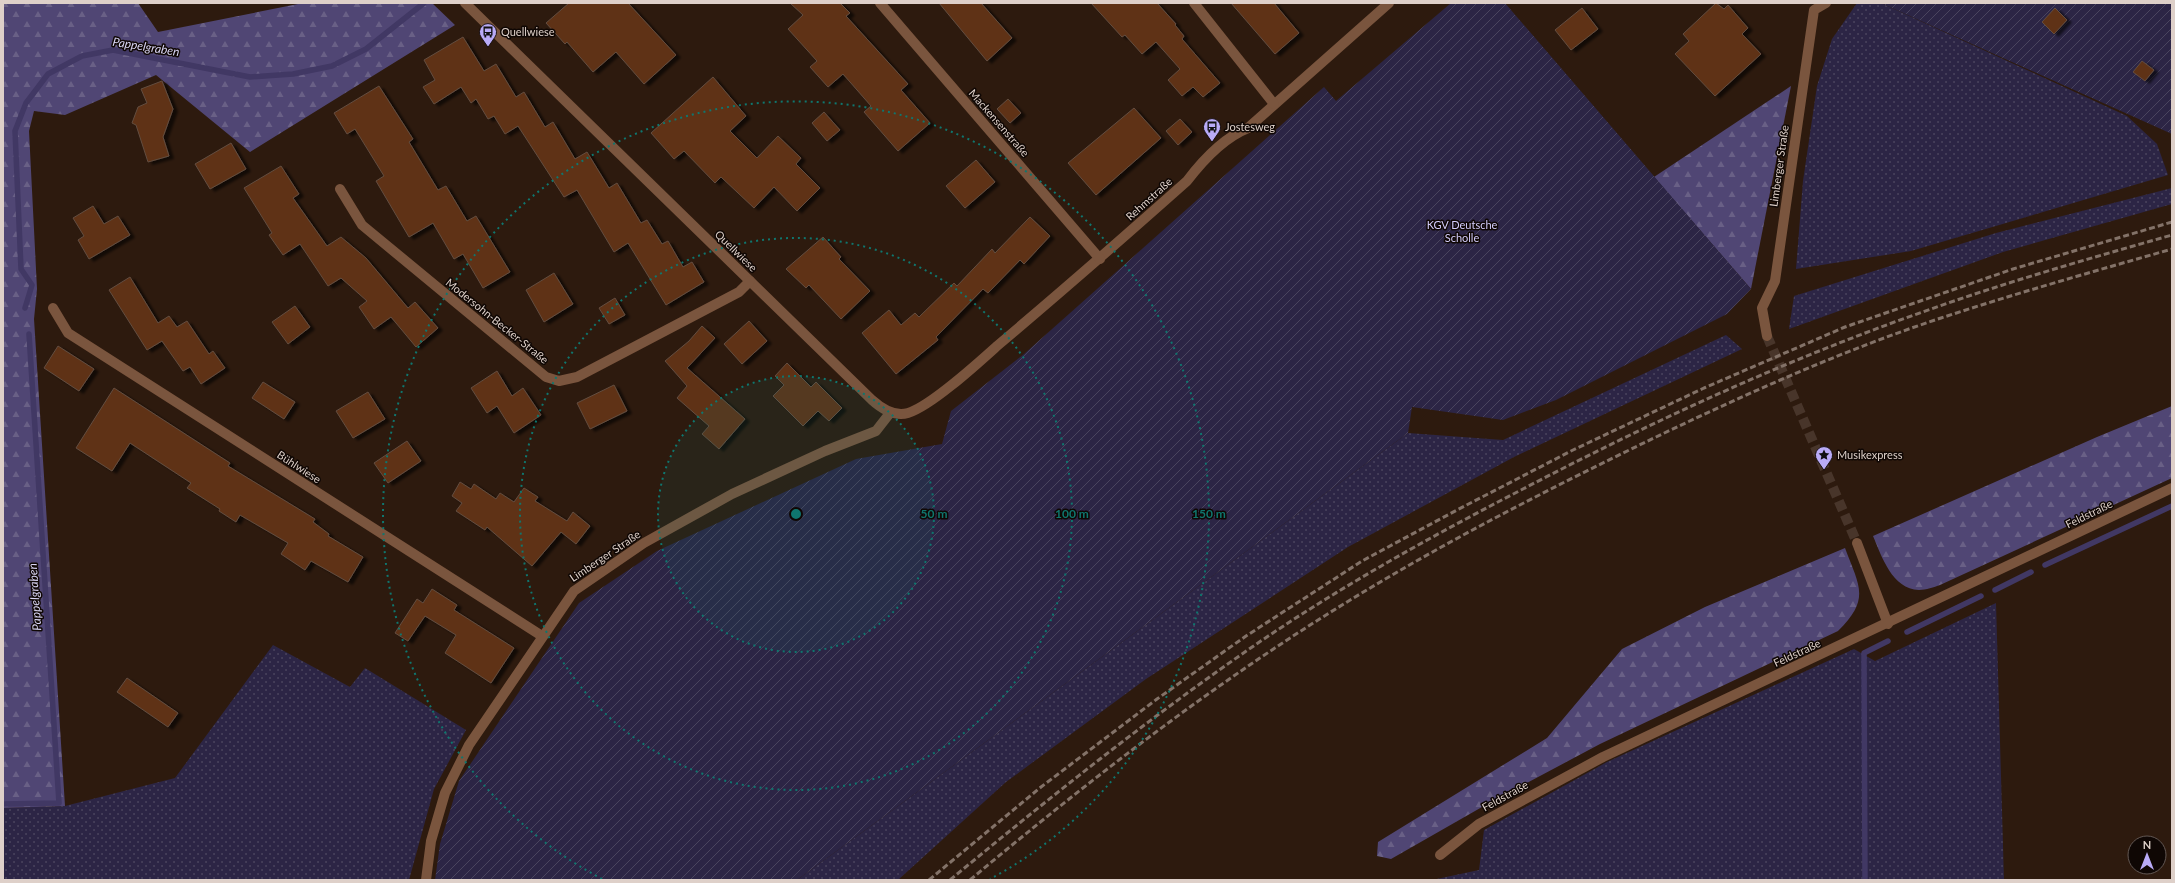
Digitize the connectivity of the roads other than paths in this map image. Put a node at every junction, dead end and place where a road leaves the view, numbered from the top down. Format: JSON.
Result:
{"nodes":[{"id":1,"x":465,"y":3,"type":"edge"},
{"id":2,"x":880,"y":3,"type":"edge"},
{"id":3,"x":1194,"y":3,"type":"edge"},
{"id":4,"x":1389,"y":3,"type":"edge"},
{"id":5,"x":1826,"y":3,"type":"edge"},
{"id":6,"x":1812,"y":6,"type":"edge"},
{"id":7,"x":1274,"y":104,"type":"junction"},
{"id":8,"x":340,"y":189,"type":"dead end"},
{"id":9,"x":1100,"y":259,"type":"junction"},
{"id":10,"x":750,"y":281,"type":"junction"},
{"id":11,"x":53,"y":308,"type":"dead end"},
{"id":12,"x":1768,"y":336,"type":"tunnel mouth"},
{"id":13,"x":890,"y":413,"type":"junction"},
{"id":14,"x":2172,"y":488,"type":"edge"},
{"id":15,"x":1857,"y":543,"type":"tunnel mouth"},
{"id":16,"x":1888,"y":624,"type":"junction"},
{"id":17,"x":542,"y":636,"type":"junction"},
{"id":18,"x":1440,"y":855,"type":"dead end"},
{"id":19,"x":426,"y":880,"type":"edge"}],
"edges":[{"from":1,"to":10,"type":"street","name":"Quellwiese"},
{"from":2,"to":9,"type":"street","name":"Mackensenstraße"},
{"from":3,"to":7,"type":"street"},
{"from":4,"to":7,"type":"street","name":"Rehmstraße"},
{"from":5,"to":6,"type":"street","name":"Limberger Straße"},
{"from":6,"to":12,"type":"street","name":"Limberger Straße"},
{"from":7,"to":9,"type":"street","name":"Rehmstraße"},
{"from":8,"to":10,"type":"street","name":"Modersohn-Becker-Straße"},
{"from":9,"to":13,"type":"street","name":"Rehmstraße"},
{"from":10,"to":13,"type":"street","name":"Quellwiese"},
{"from":11,"to":17,"type":"street","name":"Bühlwiese"},
{"from":13,"to":17,"type":"street","name":"Limberger Straße"},
{"from":14,"to":16,"type":"street","name":"Feldstraße"},
{"from":15,"to":16,"type":"street"},
{"from":16,"to":18,"type":"street","name":"Feldstraße"},
{"from":17,"to":19,"type":"street","name":"Limberger Straße"}]}
